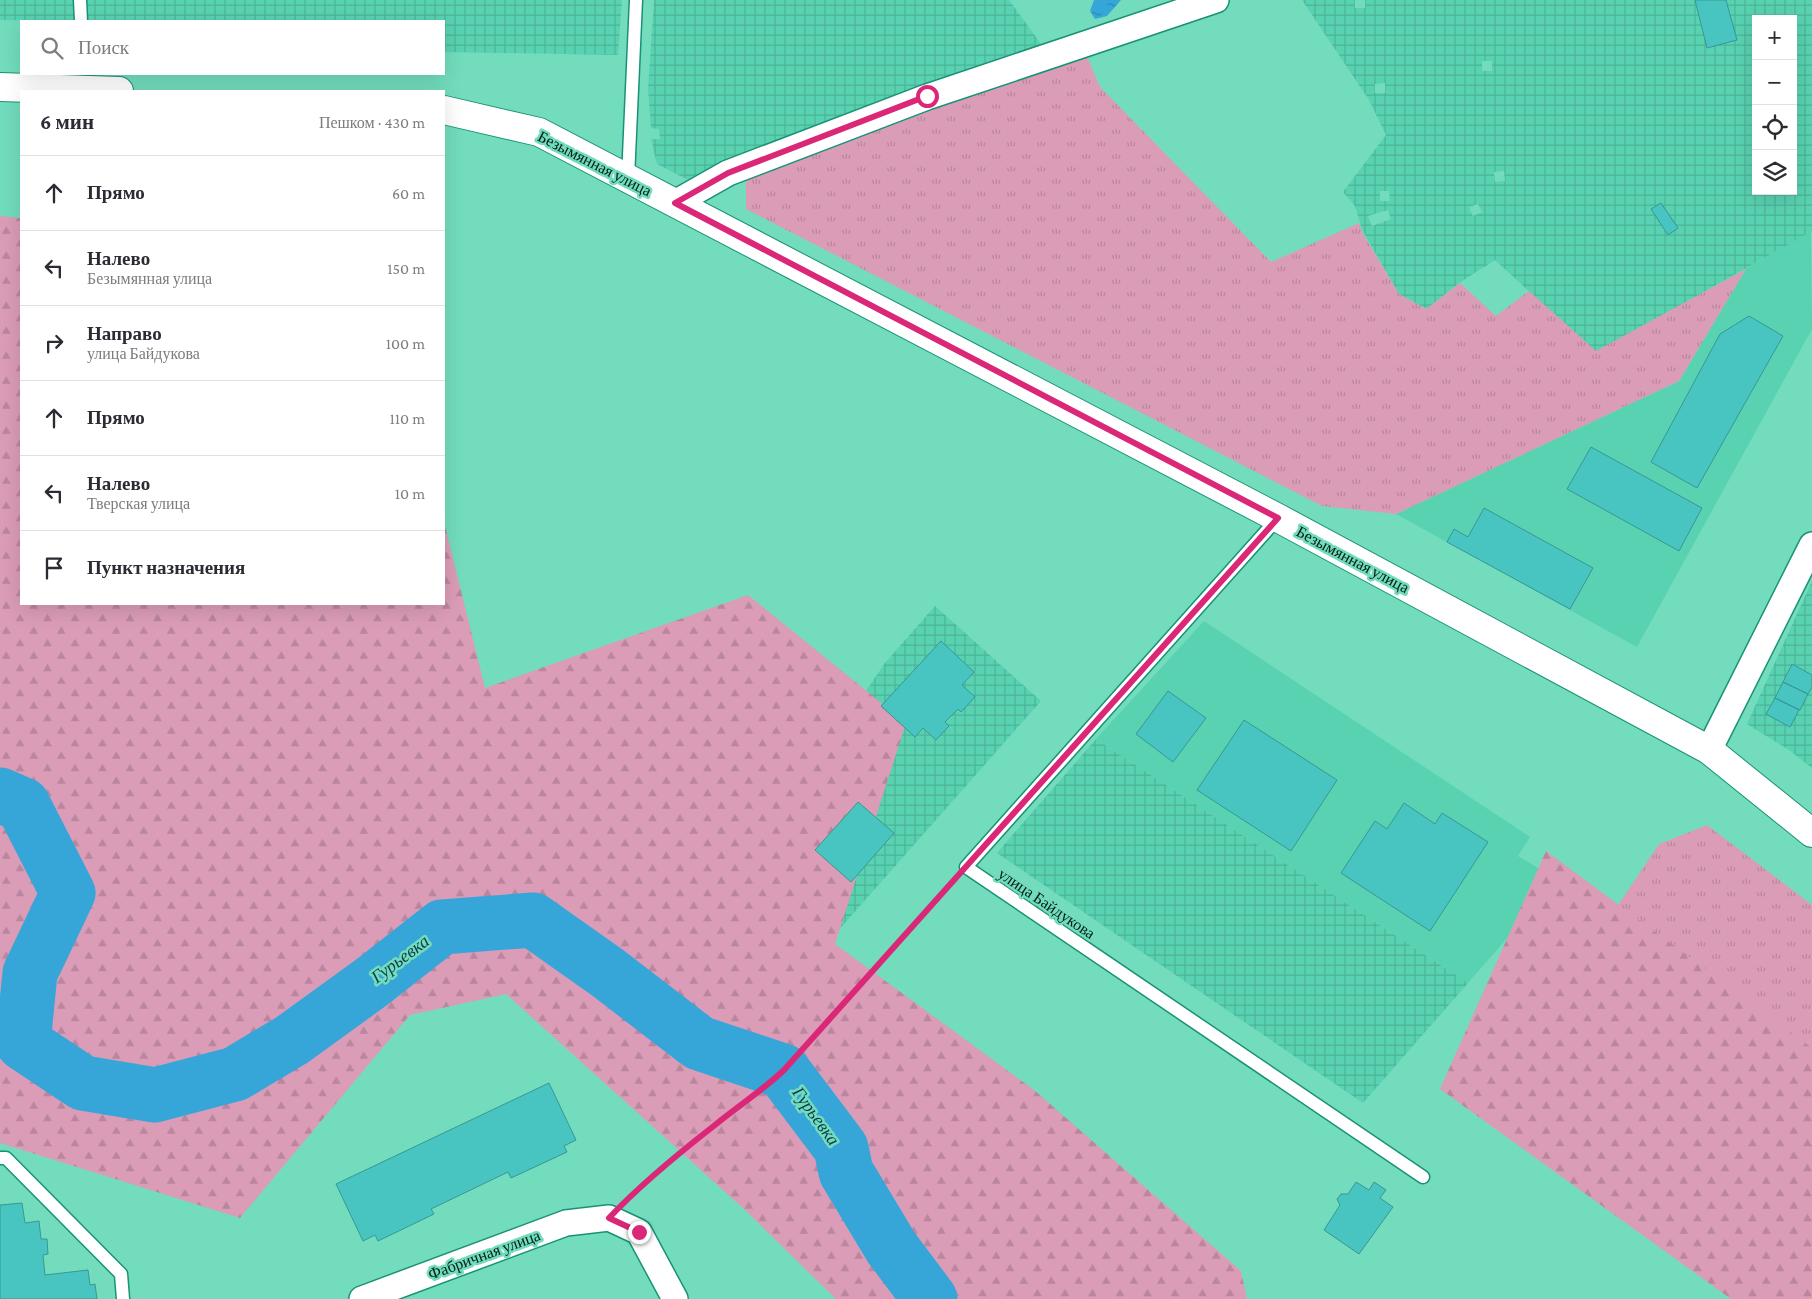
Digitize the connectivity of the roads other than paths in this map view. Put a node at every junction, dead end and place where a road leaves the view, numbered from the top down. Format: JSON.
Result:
{"nodes":[{"id":1,"x":80,"y":0,"type":"edge"},
{"id":2,"x":636,"y":0,"type":"edge"},
{"id":3,"x":1216,"y":0,"type":"edge"},
{"id":4,"x":81,"y":20,"type":"edge"},
{"id":5,"x":82,"y":82,"type":"edge"},
{"id":6,"x":0,"y":87,"type":"edge"},
{"id":7,"x":115,"y":90,"type":"edge"},
{"id":8,"x":445,"y":110,"type":"edge"},
{"id":9,"x":628,"y":178,"type":"junction"},
{"id":10,"x":675,"y":203,"type":"junction"},
{"id":11,"x":1278,"y":518,"type":"junction"},
{"id":12,"x":1812,"y":545,"type":"edge"},
{"id":13,"x":1710,"y":750,"type":"junction"},
{"id":14,"x":1812,"y":833,"type":"edge"},
{"id":15,"x":0,"y":1158,"type":"edge"},
{"id":16,"x":1422,"y":1177,"type":"dead end"},
{"id":17,"x":123,"y":1299,"type":"edge"},
{"id":18,"x":362,"y":1299,"type":"edge"},
{"id":19,"x":675,"y":1299,"type":"edge"}],
"edges":[{"from":1,"to":4,"type":"lane"},
{"from":2,"to":9,"type":"lane"},
{"from":3,"to":10,"type":"street"},
{"from":5,"to":6,"type":"main road"},
{"from":5,"to":7,"type":"main road"},
{"from":8,"to":9,"type":"main road","name":"Безымянная улица"},
{"from":9,"to":10,"type":"main road","name":"Безымянная улица"},
{"from":10,"to":11,"type":"main road","name":"Безымянная улица"},
{"from":11,"to":13,"type":"main road","name":"Безымянная улица"},
{"from":11,"to":16,"type":"lane","name":"улица Байдукова"},
{"from":12,"to":13,"type":"street"},
{"from":13,"to":14,"type":"main road","name":"Безымянная улица"},
{"from":15,"to":17,"type":"lane"},
{"from":18,"to":19,"type":"street","name":"Фабричная улица"}]}
